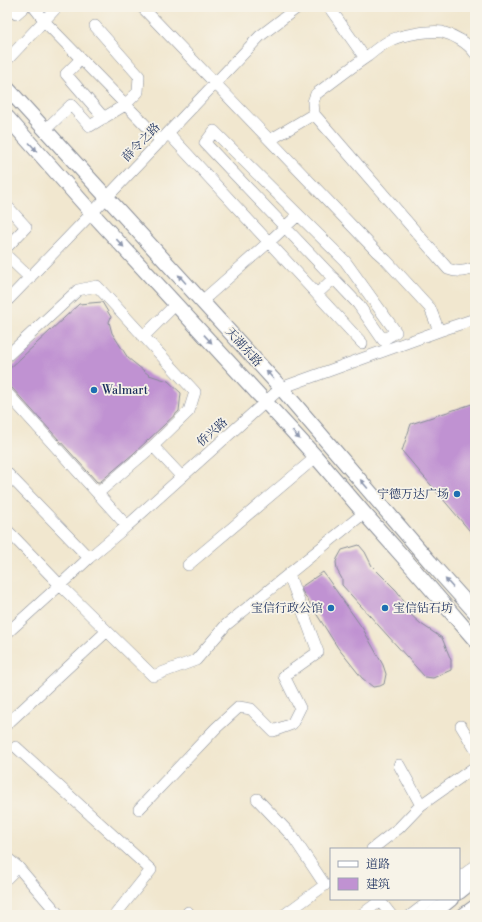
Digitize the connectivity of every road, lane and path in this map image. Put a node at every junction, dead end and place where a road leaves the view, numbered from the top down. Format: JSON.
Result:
{"nodes":[{"id":1,"x":10,"y":7,"type":"edge"},
{"id":2,"x":24,"y":7,"type":"edge"},
{"id":3,"x":34,"y":7,"type":"edge"},
{"id":4,"x":57,"y":7,"type":"edge"},
{"id":5,"x":142,"y":7,"type":"edge"},
{"id":6,"x":298,"y":7,"type":"edge"},
{"id":7,"x":329,"y":7,"type":"edge"},
{"id":8,"x":44,"y":20,"type":"junction"},
{"id":9,"x":95,"y":26,"type":"dead end"},
{"id":10,"x":475,"y":53,"type":"edge"},
{"id":11,"x":365,"y":58,"type":"junction"},
{"id":12,"x":81,"y":59,"type":"junction"},
{"id":13,"x":7,"y":60,"type":"edge"},
{"id":14,"x":216,"y":83,"type":"junction"},
{"id":15,"x":7,"y":88,"type":"edge"},
{"id":16,"x":125,"y":104,"type":"junction"},
{"id":17,"x":314,"y":114,"type":"junction"},
{"id":18,"x":7,"y":117,"type":"edge"},
{"id":19,"x":104,"y":118,"type":"junction"},
{"id":20,"x":45,"y":130,"type":"junction"},
{"id":21,"x":164,"y":137,"type":"junction"},
{"id":22,"x":270,"y":140,"type":"junction"},
{"id":23,"x":107,"y":197,"type":"junction"},
{"id":24,"x":7,"y":206,"type":"edge"},
{"id":25,"x":92,"y":213,"type":"junction"},
{"id":26,"x":298,"y":214,"type":"junction"},
{"id":27,"x":285,"y":227,"type":"junction"},
{"id":28,"x":269,"y":242,"type":"junction"},
{"id":29,"x":7,"y":247,"type":"edge"},
{"id":30,"x":7,"y":256,"type":"edge"},
{"id":31,"x":475,"y":268,"type":"edge"},
{"id":32,"x":30,"y":278,"type":"junction"},
{"id":33,"x":334,"y":278,"type":"junction"},
{"id":34,"x":317,"y":294,"type":"junction"},
{"id":35,"x":7,"y":301,"type":"edge"},
{"id":36,"x":202,"y":301,"type":"junction"},
{"id":37,"x":176,"y":304,"type":"junction"},
{"id":38,"x":475,"y":319,"type":"edge"},
{"id":39,"x":439,"y":331,"type":"junction"},
{"id":40,"x":143,"y":337,"type":"junction"},
{"id":41,"x":362,"y":343,"type":"dead end"},
{"id":42,"x":7,"y":356,"type":"edge"},
{"id":43,"x":281,"y":388,"type":"junction"},
{"id":44,"x":7,"y":393,"type":"edge"},
{"id":45,"x":266,"y":402,"type":"junction"},
{"id":46,"x":153,"y":446,"type":"junction"},
{"id":47,"x":316,"y":457,"type":"junction"},
{"id":48,"x":7,"y":474,"type":"edge"},
{"id":49,"x":182,"y":477,"type":"junction"},
{"id":50,"x":98,"y":493,"type":"junction"},
{"id":51,"x":364,"y":513,"type":"junction"},
{"id":52,"x":127,"y":526,"type":"junction"},
{"id":53,"x":7,"y":530,"type":"edge"},
{"id":54,"x":89,"y":558,"type":"junction"},
{"id":55,"x":188,"y":565,"type":"dead end"},
{"id":56,"x":289,"y":575,"type":"junction"},
{"id":57,"x":60,"y":585,"type":"junction"},
{"id":58,"x":475,"y":612,"type":"edge"},
{"id":59,"x":107,"y":631,"type":"junction"},
{"id":60,"x":7,"y":633,"type":"edge"},
{"id":61,"x":475,"y":640,"type":"edge"},
{"id":62,"x":7,"y":724,"type":"edge"},
{"id":63,"x":461,"y":726,"type":"dead end"},
{"id":64,"x":16,"y":747,"type":"dead end"},
{"id":65,"x":475,"y":749,"type":"edge"},
{"id":66,"x":399,"y":765,"type":"dead end"},
{"id":67,"x":475,"y":767,"type":"edge"},
{"id":68,"x":257,"y":799,"type":"dead end"},
{"id":69,"x":421,"y":805,"type":"junction"},
{"id":70,"x":139,"y":809,"type":"dead end"},
{"id":71,"x":373,"y":848,"type":"edge"},
{"id":72,"x":7,"y":858,"type":"edge"},
{"id":73,"x":475,"y":866,"type":"edge"},
{"id":74,"x":18,"y":867,"type":"junction"},
{"id":75,"x":460,"y":877,"type":"edge"},
{"id":76,"x":7,"y":878,"type":"edge"},
{"id":77,"x":475,"y":880,"type":"edge"},
{"id":78,"x":328,"y":883,"type":"edge"},
{"id":79,"x":460,"y":891,"type":"edge"},
{"id":80,"x":431,"y":900,"type":"edge"},
{"id":81,"x":450,"y":900,"type":"edge"},
{"id":82,"x":475,"y":906,"type":"edge"},
{"id":83,"x":59,"y":915,"type":"edge"},
{"id":84,"x":115,"y":915,"type":"edge"},
{"id":85,"x":284,"y":915,"type":"edge"},
{"id":86,"x":361,"y":915,"type":"edge"},
{"id":87,"x":391,"y":915,"type":"edge"},
{"id":88,"x":411,"y":915,"type":"edge"},
{"id":89,"x":431,"y":915,"type":"edge"},
{"id":90,"x":464,"y":915,"type":"edge"}],
"edges":[{"from":1,"to":2,"type":"street"},
{"from":3,"to":8,"type":"street"},
{"from":4,"to":8,"type":"street"},
{"from":5,"to":14,"type":"street"},
{"from":6,"to":14,"type":"street","name":"薛令之路"},
{"from":7,"to":11,"type":"street"},
{"from":8,"to":12,"type":"street"},
{"from":8,"to":13,"type":"street"},
{"from":9,"to":16,"type":"street"},
{"from":10,"to":11,"type":"street"},
{"from":11,"to":17,"type":"street"},
{"from":12,"to":16,"type":"street"},
{"from":12,"to":19,"type":"street"},
{"from":14,"to":21,"type":"street","name":"薛令之路"},
{"from":14,"to":22,"type":"street"},
{"from":15,"to":20,"type":"main road","name":"天湖东路"},
{"from":16,"to":19,"type":"street"},
{"from":16,"to":21,"type":"street"},
{"from":17,"to":22,"type":"street"},
{"from":17,"to":31,"type":"street"},
{"from":18,"to":25,"type":"main road","name":"天湖东路","one_way":true},
{"from":19,"to":20,"type":"street"},
{"from":20,"to":23,"type":"main road","name":"天湖东路"},
{"from":21,"to":23,"type":"street","name":"薛令之路"},
{"from":21,"to":28,"type":"street"},
{"from":22,"to":39,"type":"street"},
{"from":23,"to":25,"type":"street","name":"薛令之路"},
{"from":36,"to":23,"type":"main road","name":"天湖东路","one_way":true},
{"from":24,"to":29,"type":"street"},
{"from":25,"to":32,"type":"street","name":"薛令之路"},
{"from":25,"to":37,"type":"main road","name":"天湖东路","one_way":true},
{"from":26,"to":27,"type":"street"},
{"from":26,"to":27,"type":"street"},
{"from":26,"to":33,"type":"street"},
{"from":27,"to":28,"type":"street"},
{"from":27,"to":33,"type":"street"},
{"from":28,"to":34,"type":"street"},
{"from":28,"to":36,"type":"street"},
{"from":30,"to":32,"type":"street"},
{"from":32,"to":35,"type":"street","name":"薛令之路"},
{"from":33,"to":34,"type":"street"},
{"from":34,"to":41,"type":"street"},
{"from":43,"to":36,"type":"main road","name":"天湖东路","one_way":true},
{"from":37,"to":40,"type":"street"},
{"from":37,"to":45,"type":"main road","name":"天湖东路","one_way":true},
{"from":38,"to":39,"type":"street","name":"侨兴路"},
{"from":39,"to":43,"type":"street","name":"侨兴路"},
{"from":40,"to":42,"type":"street"},
{"from":40,"to":46,"type":"street"},
{"from":43,"to":45,"type":"street","name":"侨兴路"},
{"from":58,"to":43,"type":"main road","name":"天湖东路","one_way":true},
{"from":44,"to":50,"type":"street"},
{"from":45,"to":47,"type":"main road","name":"天湖东路","one_way":true},
{"from":45,"to":49,"type":"street","name":"侨兴路"},
{"from":46,"to":49,"type":"street"},
{"from":46,"to":50,"type":"street"},
{"from":47,"to":51,"type":"main road","name":"天湖东路"},
{"from":47,"to":55,"type":"street"},
{"from":48,"to":54,"type":"street"},
{"from":49,"to":52,"type":"street","name":"侨兴路"},
{"from":50,"to":52,"type":"street"},
{"from":51,"to":56,"type":"street"},
{"from":51,"to":61,"type":"main road","name":"天湖东路"},
{"from":52,"to":54,"type":"street","name":"侨兴路"},
{"from":53,"to":57,"type":"street"},
{"from":54,"to":57,"type":"street","name":"侨兴路"},
{"from":56,"to":59,"type":"street"},
{"from":56,"to":70,"type":"street"},
{"from":57,"to":59,"type":"street"},
{"from":57,"to":60,"type":"street","name":"侨兴路"},
{"from":59,"to":62,"type":"street"},
{"from":63,"to":65,"type":"street"},
{"from":64,"to":84,"type":"street"},
{"from":66,"to":69,"type":"street"},
{"from":67,"to":69,"type":"street"},
{"from":68,"to":78,"type":"street"},
{"from":69,"to":71,"type":"street"},
{"from":72,"to":74,"type":"street"},
{"from":73,"to":75,"type":"street"},
{"from":74,"to":76,"type":"street"},
{"from":74,"to":83,"type":"street"},
{"from":77,"to":79,"type":"main road"},
{"from":78,"to":85,"type":"street"},
{"from":80,"to":88,"type":"street"},
{"from":81,"to":89,"type":"main road"},
{"from":82,"to":90,"type":"main road"},
{"from":86,"to":87,"type":"street"}]}
